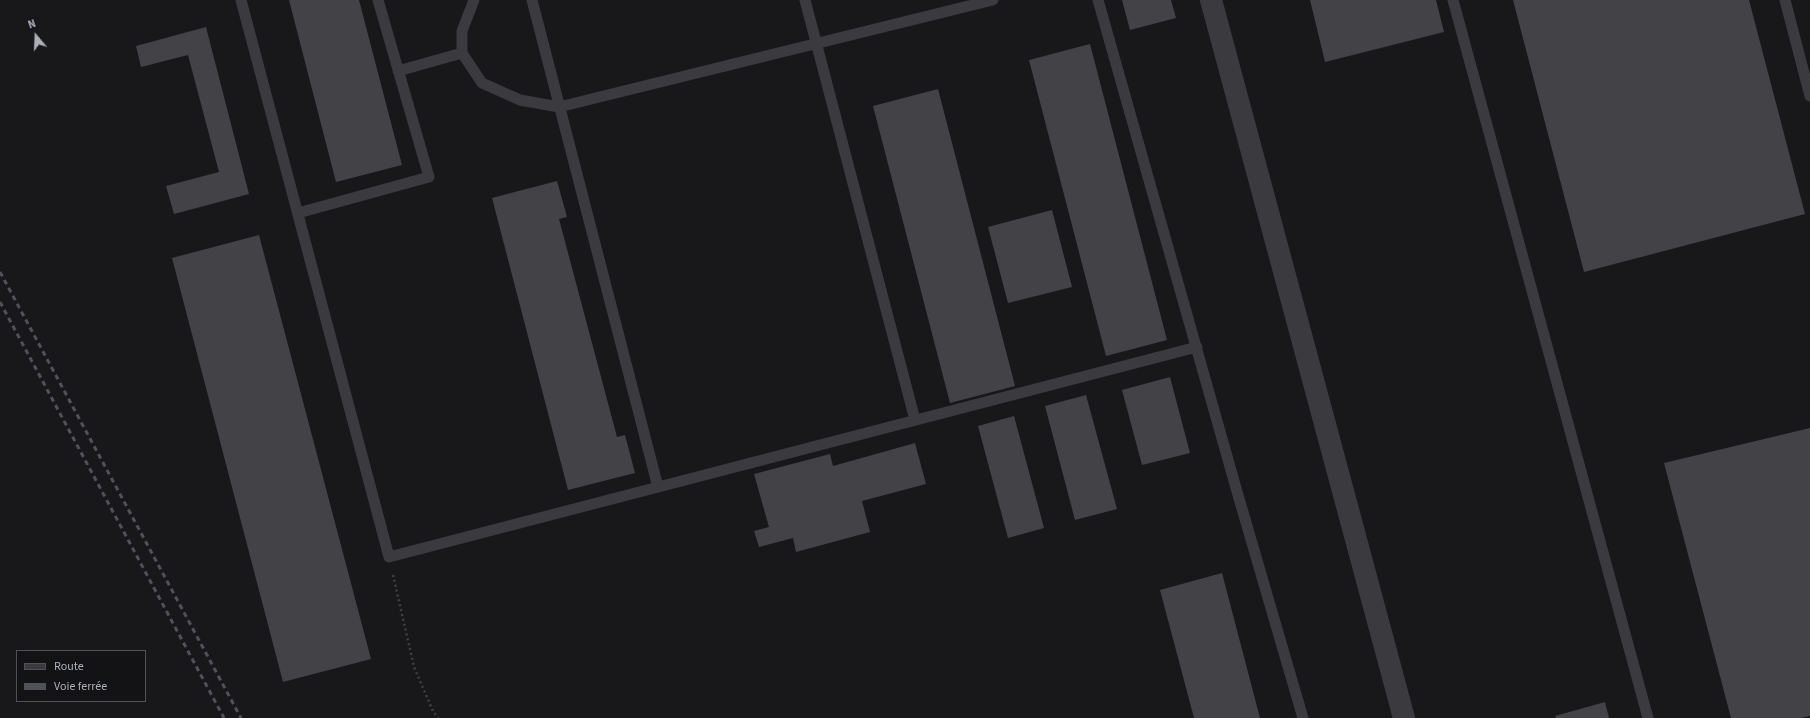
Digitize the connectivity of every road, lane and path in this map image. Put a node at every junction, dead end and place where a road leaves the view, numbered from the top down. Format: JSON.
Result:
{"nodes":[{"id":1,"x":241,"y":0,"type":"edge"},
{"id":2,"x":378,"y":0,"type":"edge"},
{"id":3,"x":474,"y":0,"type":"edge"},
{"id":4,"x":532,"y":0,"type":"edge"},
{"id":5,"x":804,"y":0,"type":"edge"},
{"id":6,"x":992,"y":0,"type":"edge"},
{"id":7,"x":1098,"y":0,"type":"edge"},
{"id":8,"x":1211,"y":0,"type":"edge"},
{"id":9,"x":1453,"y":0,"type":"edge"},
{"id":10,"x":1785,"y":0,"type":"edge"},
{"id":11,"x":815,"y":44,"type":"junction"},
{"id":12,"x":462,"y":53,"type":"junction"},
{"id":13,"x":398,"y":71,"type":"junction"},
{"id":14,"x":1810,"y":96,"type":"edge"},
{"id":15,"x":559,"y":106,"type":"junction"},
{"id":16,"x":298,"y":213,"type":"junction"},
{"id":17,"x":1196,"y":347,"type":"junction"},
{"id":18,"x":915,"y":420,"type":"junction"},
{"id":19,"x":658,"y":487,"type":"junction"},
{"id":20,"x":390,"y":557,"type":"junction"},
{"id":21,"x":438,"y":718,"type":"edge"},
{"id":22,"x":1303,"y":718,"type":"edge"},
{"id":23,"x":1404,"y":718,"type":"edge"},
{"id":24,"x":1648,"y":718,"type":"edge"}],
"edges":[{"from":1,"to":16,"type":"lane"},
{"from":2,"to":13,"type":"lane"},
{"from":3,"to":12,"type":"lane"},
{"from":4,"to":15,"type":"lane"},
{"from":5,"to":11,"type":"lane"},
{"from":6,"to":11,"type":"lane"},
{"from":7,"to":17,"type":"lane"},
{"from":8,"to":23,"type":"street"},
{"from":9,"to":24,"type":"lane"},
{"from":10,"to":14,"type":"lane"},
{"from":11,"to":15,"type":"lane"},
{"from":11,"to":18,"type":"lane"},
{"from":12,"to":13,"type":"lane"},
{"from":12,"to":15,"type":"lane"},
{"from":13,"to":16,"type":"lane"},
{"from":15,"to":19,"type":"lane"},
{"from":16,"to":20,"type":"lane"},
{"from":17,"to":18,"type":"lane"},
{"from":17,"to":22,"type":"lane"},
{"from":18,"to":19,"type":"lane"},
{"from":19,"to":20,"type":"lane"},
{"from":20,"to":21,"type":"path"}]}
